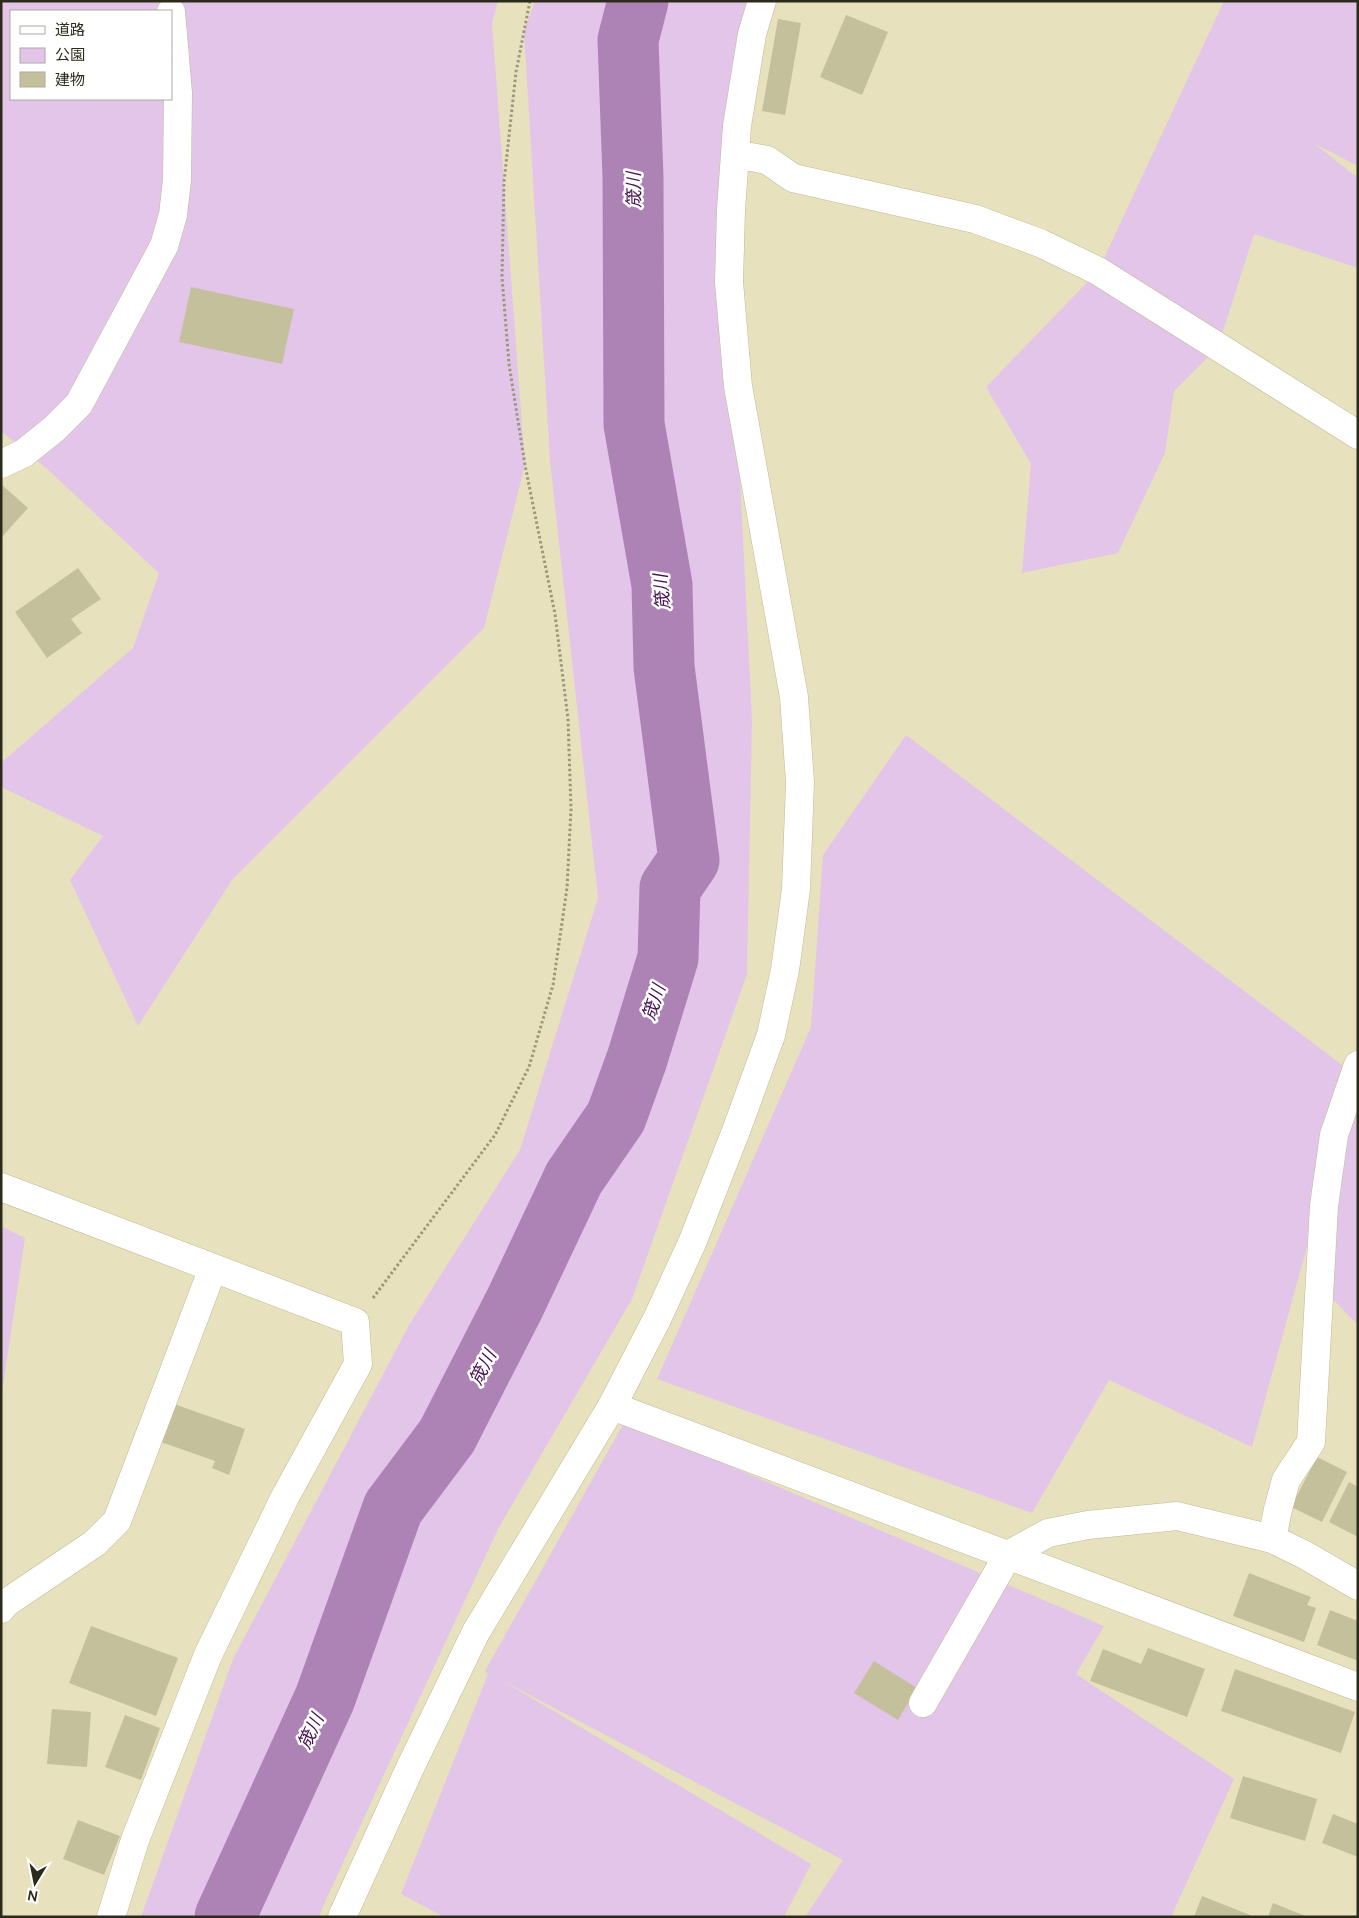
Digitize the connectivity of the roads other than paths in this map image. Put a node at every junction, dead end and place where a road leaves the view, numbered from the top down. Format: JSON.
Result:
{"nodes":[{"id":1,"x":762,"y":1,"type":"edge"},
{"id":2,"x":172,"y":23,"type":"edge"},
{"id":3,"x":735,"y":154,"type":"junction"},
{"id":4,"x":1358,"y":436,"type":"edge"},
{"id":5,"x":1,"y":464,"type":"edge"},
{"id":6,"x":1358,"y":1065,"type":"edge"},
{"id":7,"x":1,"y":1187,"type":"edge"},
{"id":8,"x":213,"y":1268,"type":"junction"},
{"id":9,"x":612,"y":1406,"type":"junction"},
{"id":10,"x":1272,"y":1539,"type":"junction"},
{"id":11,"x":1008,"y":1555,"type":"junction"},
{"id":12,"x":1358,"y":1586,"type":"edge"},
{"id":13,"x":1,"y":1609,"type":"edge"},
{"id":14,"x":1358,"y":1687,"type":"edge"},
{"id":15,"x":923,"y":1702,"type":"dead end"},
{"id":16,"x":111,"y":1917,"type":"edge"},
{"id":17,"x":342,"y":1917,"type":"edge"}],
"edges":[{"from":1,"to":3,"type":"street"},
{"from":2,"to":5,"type":"street"},
{"from":3,"to":4,"type":"street"},
{"from":3,"to":9,"type":"street"},
{"from":6,"to":10,"type":"street"},
{"from":7,"to":8,"type":"street"},
{"from":8,"to":13,"type":"street"},
{"from":8,"to":16,"type":"street"},
{"from":9,"to":11,"type":"street"},
{"from":9,"to":17,"type":"street"},
{"from":10,"to":11,"type":"street"},
{"from":10,"to":12,"type":"street"},
{"from":11,"to":14,"type":"street"},
{"from":11,"to":15,"type":"street"}]}
